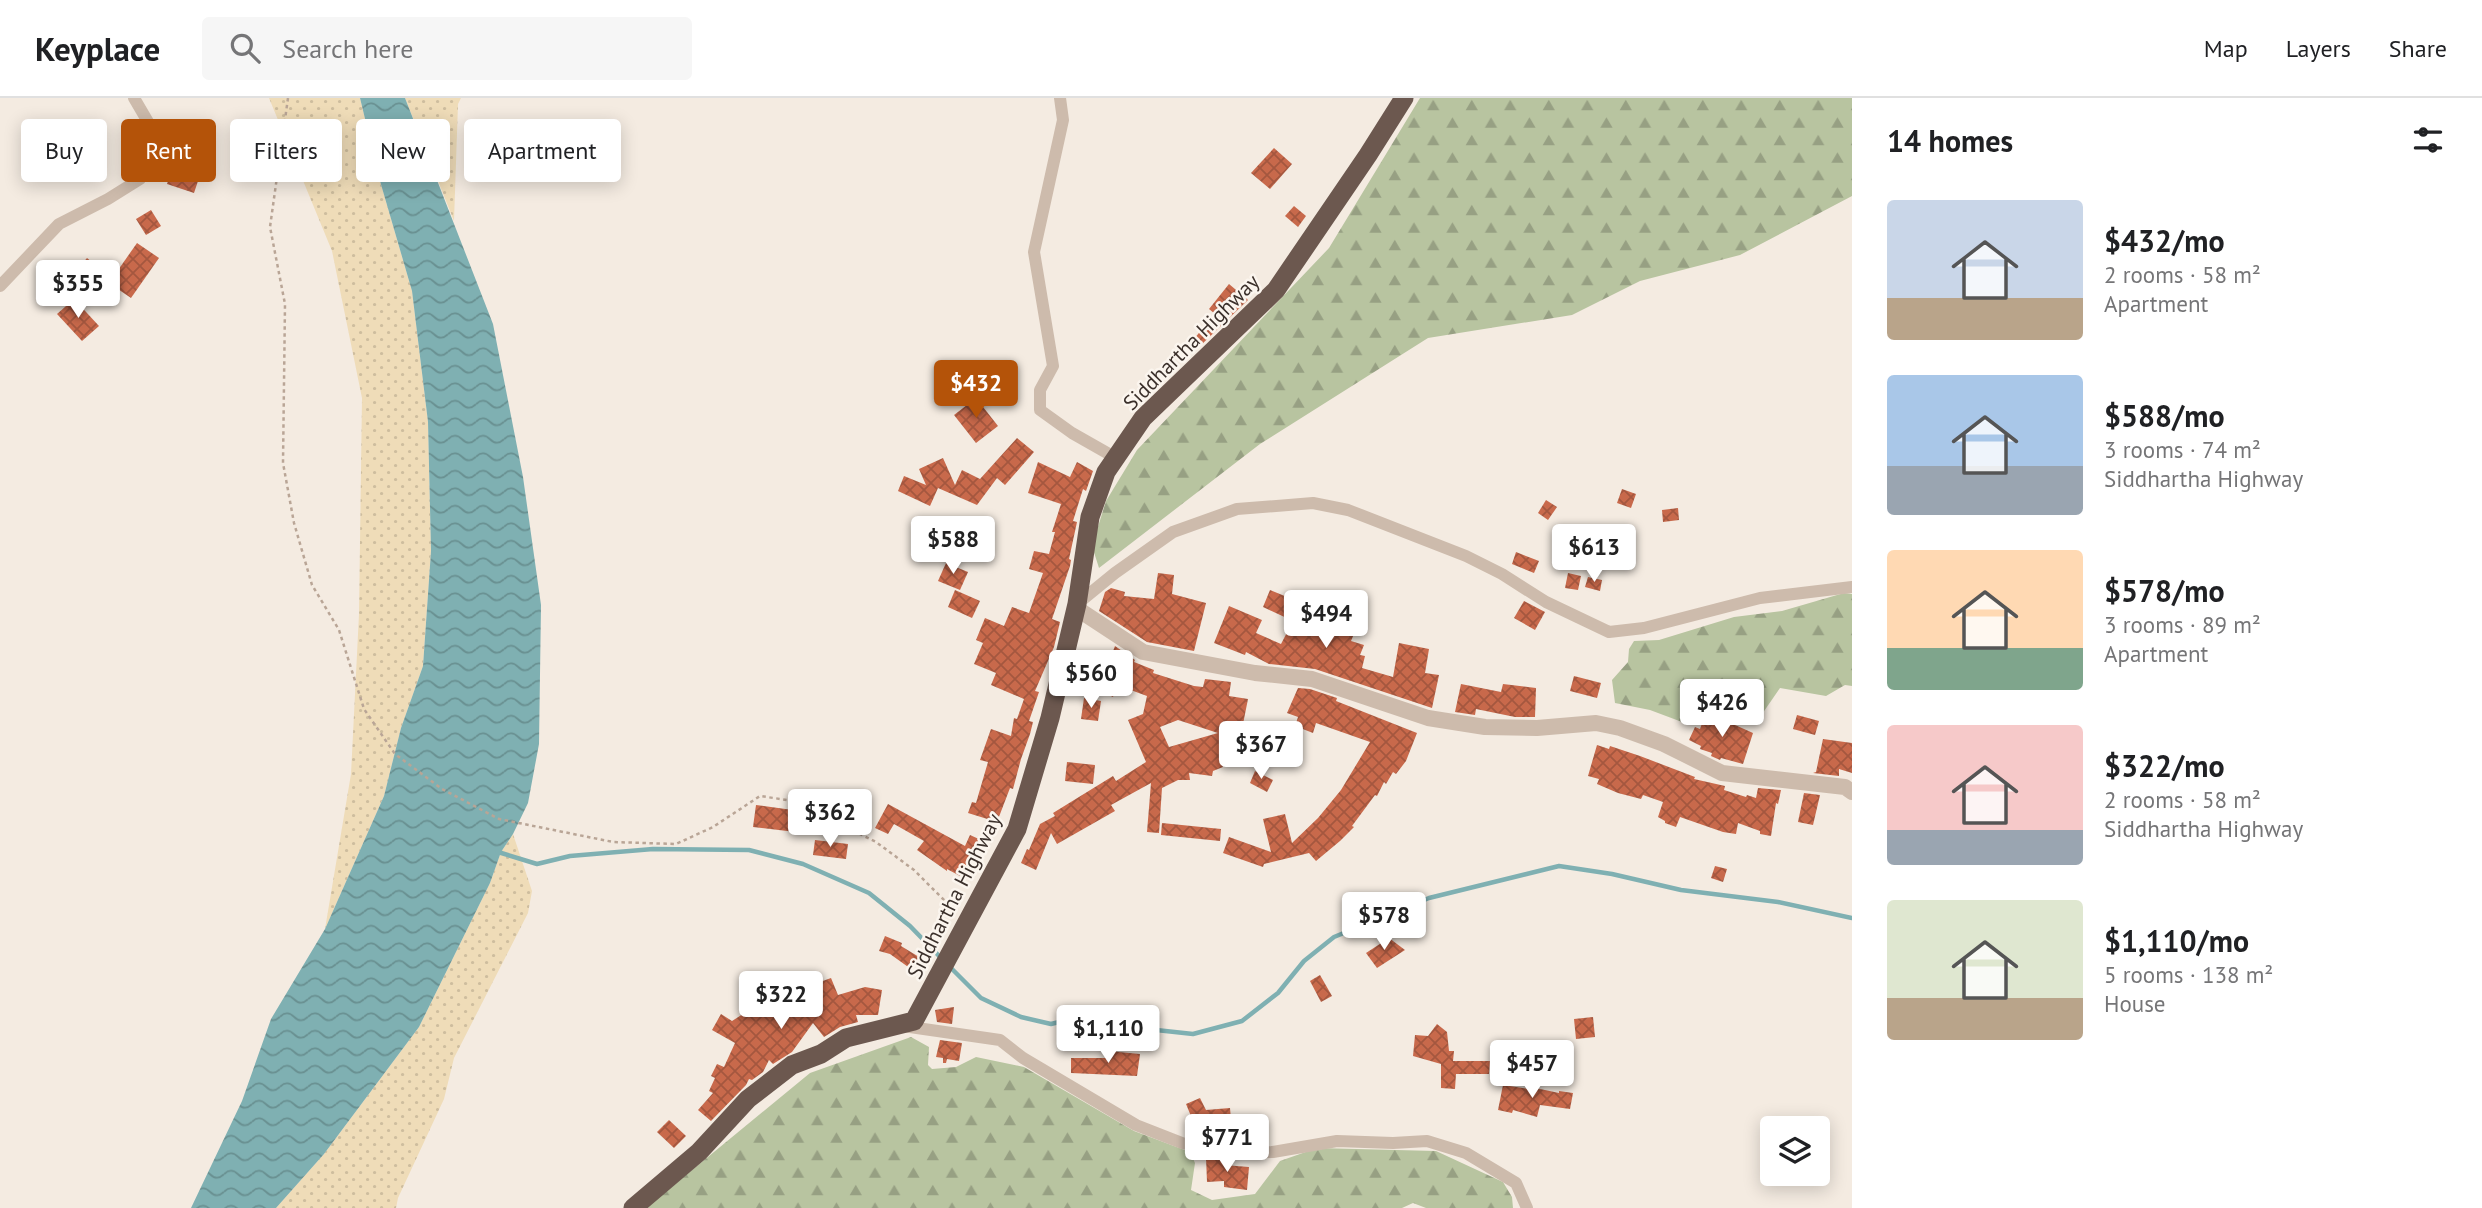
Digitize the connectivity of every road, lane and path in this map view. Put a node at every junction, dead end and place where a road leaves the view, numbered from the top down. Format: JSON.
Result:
{"nodes":[{"id":1,"x":134,"y":98,"type":"edge"},
{"id":2,"x":288,"y":98,"type":"edge"},
{"id":3,"x":1060,"y":98,"type":"edge"},
{"id":4,"x":1404,"y":98,"type":"edge"},
{"id":5,"x":0,"y":286,"type":"edge"},
{"id":6,"x":1116,"y":458,"type":"junction"},
{"id":7,"x":1852,"y":587,"type":"edge"},
{"id":8,"x":1077,"y":606,"type":"junction"},
{"id":9,"x":1852,"y":792,"type":"edge"},
{"id":10,"x":961,"y":898,"type":"dead end"},
{"id":11,"x":907,"y":1023,"type":"junction"},
{"id":12,"x":633,"y":1208,"type":"edge"},
{"id":13,"x":1527,"y":1208,"type":"edge"}],
"edges":[{"from":1,"to":5,"type":"street"},
{"from":2,"to":10,"type":"path"},
{"from":3,"to":6,"type":"street"},
{"from":4,"to":6,"type":"highway","name":"Siddhartha Highway"},
{"from":6,"to":8,"type":"highway","name":"Siddhartha Highway"},
{"from":7,"to":8,"type":"street"},
{"from":8,"to":9,"type":"street"},
{"from":8,"to":11,"type":"highway","name":"Siddhartha Highway"},
{"from":11,"to":12,"type":"highway"},
{"from":11,"to":13,"type":"street"}]}
